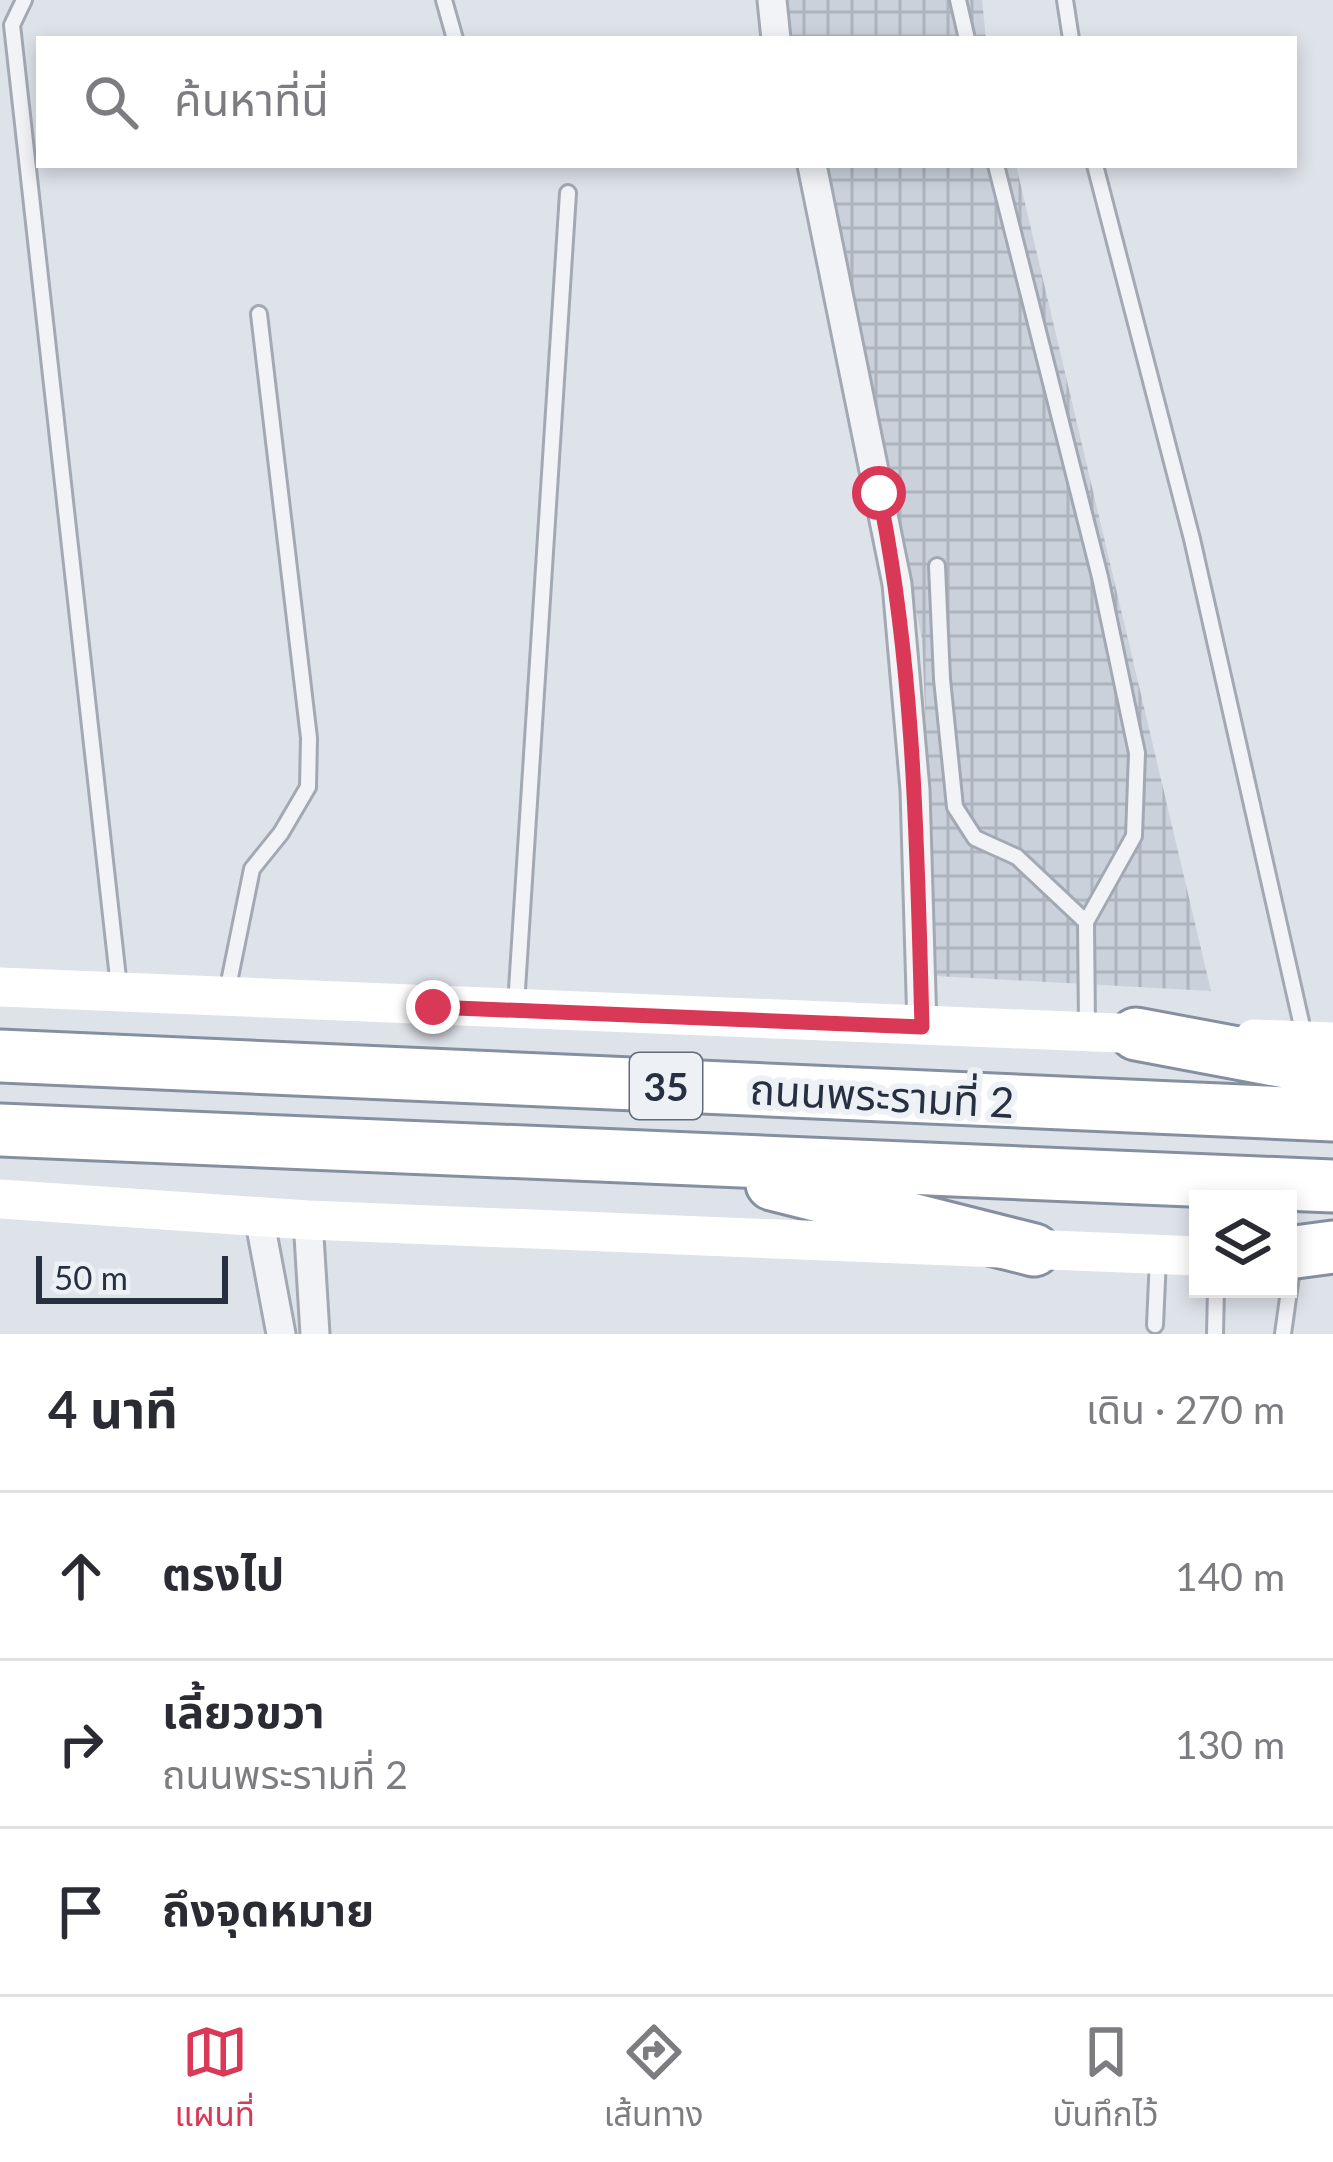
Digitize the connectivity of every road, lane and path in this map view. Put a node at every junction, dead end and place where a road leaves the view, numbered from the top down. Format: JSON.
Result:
{"nodes":[{"id":1,"x":24,"y":0,"type":"edge"},
{"id":2,"x":444,"y":0,"type":"edge"},
{"id":3,"x":772,"y":0,"type":"edge"},
{"id":4,"x":958,"y":0,"type":"edge"},
{"id":5,"x":1065,"y":0,"type":"edge"},
{"id":6,"x":454,"y":36,"type":"edge"},
{"id":7,"x":776,"y":36,"type":"edge"},
{"id":8,"x":966,"y":36,"type":"edge"},
{"id":9,"x":1071,"y":36,"type":"edge"},
{"id":10,"x":813,"y":168,"type":"edge"},
{"id":11,"x":997,"y":168,"type":"edge"},
{"id":12,"x":1096,"y":168,"type":"edge"},
{"id":13,"x":568,"y":193,"type":"dead end"},
{"id":14,"x":259,"y":314,"type":"dead end"},
{"id":15,"x":938,"y":566,"type":"dead end"},
{"id":16,"x":1086,"y":922,"type":"junction"},
{"id":17,"x":0,"y":987,"type":"edge"},
{"id":18,"x":120,"y":992,"type":"junction"},
{"id":19,"x":226,"y":998,"type":"junction"},
{"id":20,"x":516,"y":1011,"type":"junction"},
{"id":21,"x":922,"y":1027,"type":"junction"},
{"id":22,"x":1112,"y":1033,"type":"junction"},
{"id":23,"x":1324,"y":1051,"type":"edge"},
{"id":24,"x":0,"y":1056,"type":"edge"},
{"id":25,"x":0,"y":1076,"type":"edge"},
{"id":26,"x":1333,"y":1115,"type":"edge"},
{"id":27,"x":0,"y":1130,"type":"edge"},
{"id":28,"x":1333,"y":1131,"type":"edge"},
{"id":29,"x":0,"y":1139,"type":"edge"},
{"id":30,"x":709,"y":1168,"type":"junction"},
{"id":31,"x":1333,"y":1190,"type":"edge"},
{"id":32,"x":0,"y":1199,"type":"edge"},
{"id":33,"x":142,"y":1208,"type":"junction"},
{"id":34,"x":259,"y":1217,"type":"junction"},
{"id":35,"x":0,"y":1220,"type":"edge"},
{"id":36,"x":308,"y":1220,"type":"junction"},
{"id":37,"x":1034,"y":1250,"type":"junction"},
{"id":38,"x":1158,"y":1255,"type":"junction"},
{"id":39,"x":1300,"y":1255,"type":"edge"},
{"id":40,"x":1189,"y":1256,"type":"edge"},
{"id":41,"x":1333,"y":1262,"type":"edge"},
{"id":42,"x":1216,"y":1298,"type":"edge"},
{"id":43,"x":1155,"y":1325,"type":"dead end"},
{"id":44,"x":281,"y":1334,"type":"edge"},
{"id":45,"x":315,"y":1334,"type":"edge"},
{"id":46,"x":1215,"y":1334,"type":"edge"},
{"id":47,"x":1282,"y":1334,"type":"edge"}],
"edges":[{"from":1,"to":18,"type":"lane"},
{"from":2,"to":6,"type":"lane"},
{"from":3,"to":7,"type":"street"},
{"from":4,"to":8,"type":"lane"},
{"from":5,"to":9,"type":"lane"},
{"from":10,"to":21,"type":"street"},
{"from":11,"to":16,"type":"lane"},
{"from":12,"to":23,"type":"lane"},
{"from":13,"to":20,"type":"lane"},
{"from":14,"to":19,"type":"lane"},
{"from":15,"to":16,"type":"lane"},
{"from":16,"to":22,"type":"lane"},
{"from":17,"to":18,"type":"main road","name":"ถนนพระรามที่ 2","number":"35"},
{"from":18,"to":19,"type":"main road","name":"ถนนพระรามที่ 2","number":"35"},
{"from":19,"to":20,"type":"main road","name":"ถนนพระรามที่ 2","number":"35"},
{"from":20,"to":21,"type":"main road","name":"ถนนพระรามที่ 2","number":"35"},
{"from":21,"to":22,"type":"main road","name":"ถนนพระรามที่ 2","number":"35"},
{"from":22,"to":23,"type":"highway"},
{"from":24,"to":26,"type":"highway","name":"ถนนพระรามที่ 2","number":"35"},
{"from":25,"to":28,"type":"highway"},
{"from":27,"to":31,"type":"highway"},
{"from":29,"to":30,"type":"highway","name":"ถนนพระรามที่ 2","number":"35"},
{"from":30,"to":31,"type":"highway","name":"ถนนพระรามที่ 2","number":"35"},
{"from":30,"to":37,"type":"highway"},
{"from":32,"to":33,"type":"main road"},
{"from":33,"to":34,"type":"main road"},
{"from":33,"to":35,"type":"main road"},
{"from":34,"to":36,"type":"main road"},
{"from":34,"to":44,"type":"street"},
{"from":36,"to":37,"type":"main road"},
{"from":36,"to":45,"type":"street"},
{"from":37,"to":38,"type":"main road"},
{"from":38,"to":40,"type":"main road"},
{"from":38,"to":43,"type":"lane"},
{"from":39,"to":41,"type":"main road"},
{"from":39,"to":47,"type":"lane"},
{"from":42,"to":46,"type":"lane"}]}
